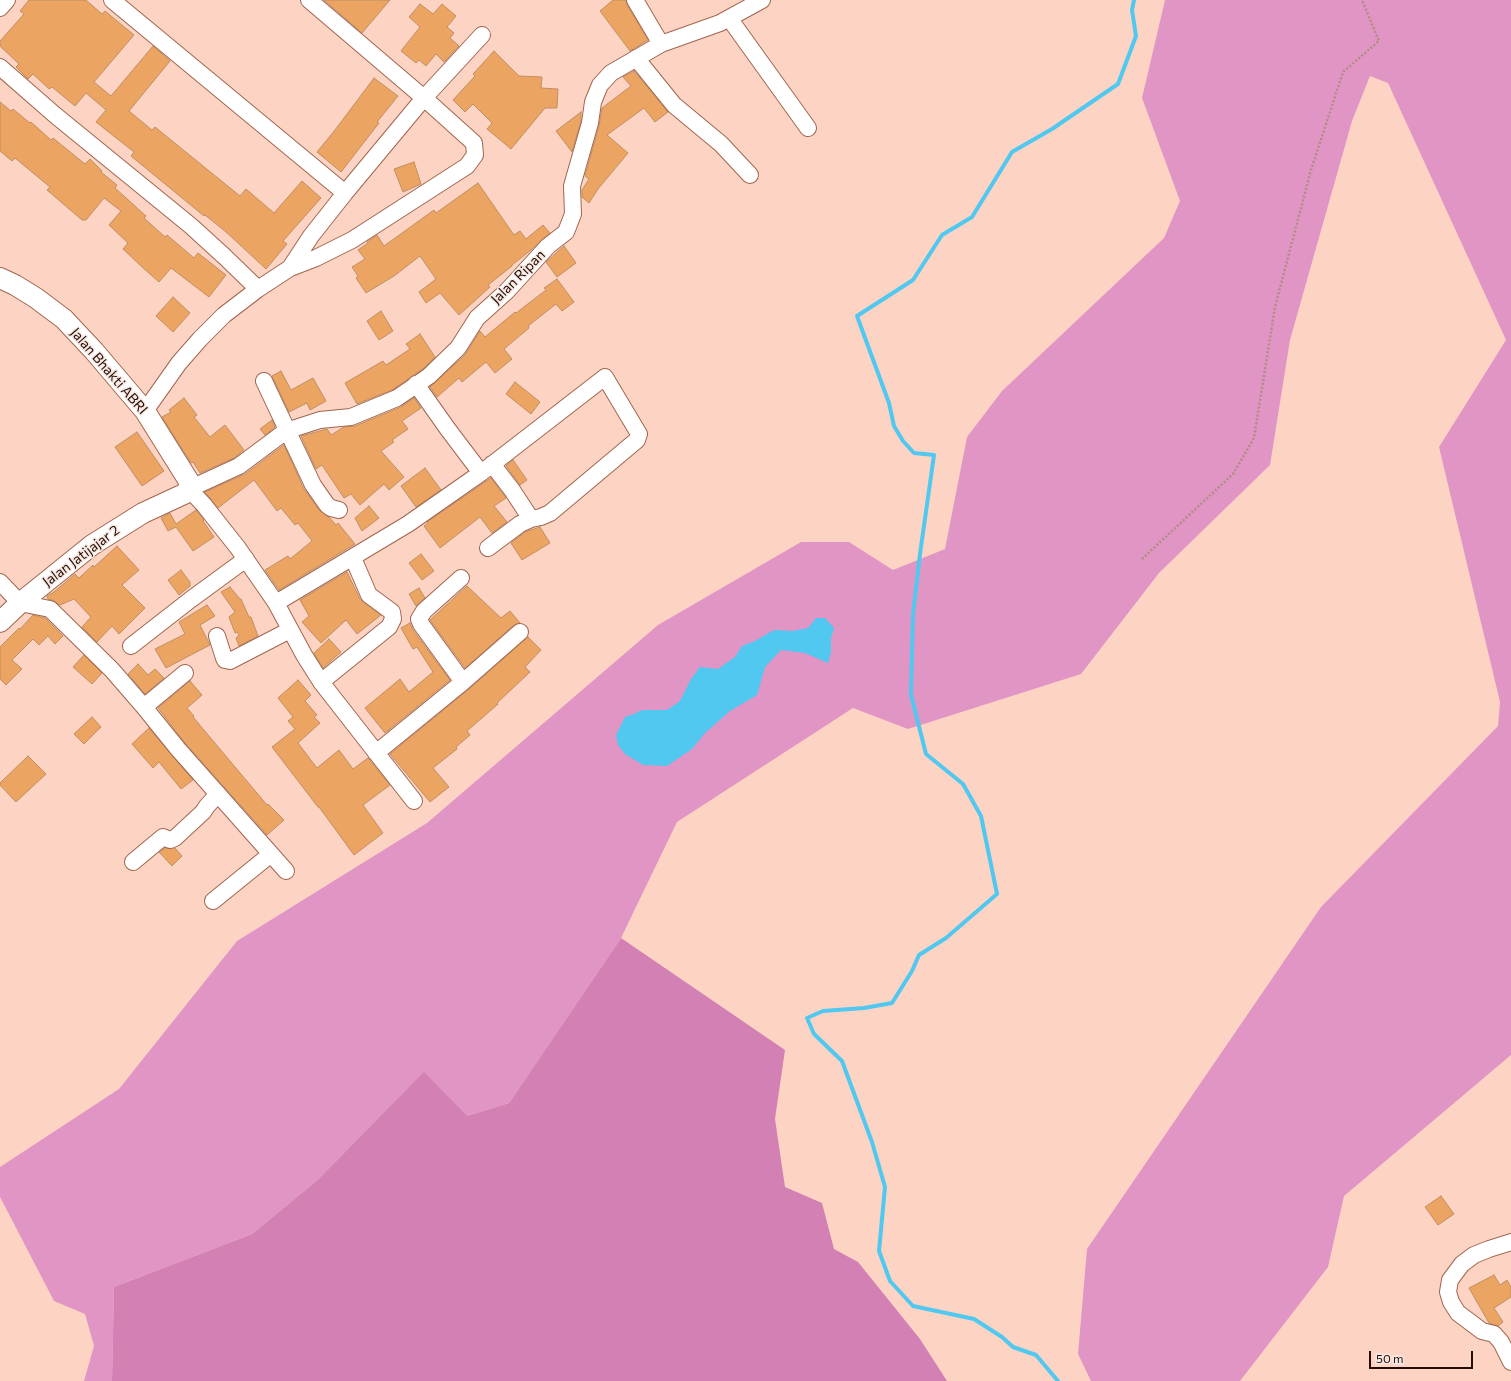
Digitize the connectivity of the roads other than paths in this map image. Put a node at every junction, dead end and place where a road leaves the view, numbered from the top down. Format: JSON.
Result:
{"nodes":[{"id":1,"x":7,"y":0,"type":"edge"},
{"id":2,"x":112,"y":0,"type":"edge"},
{"id":3,"x":309,"y":0,"type":"edge"},
{"id":4,"x":635,"y":0,"type":"edge"},
{"id":5,"x":762,"y":0,"type":"edge"},
{"id":6,"x":0,"y":8,"type":"edge"},
{"id":7,"x":729,"y":18,"type":"junction"},
{"id":8,"x":482,"y":35,"type":"dead end"},
{"id":9,"x":661,"y":44,"type":"junction"},
{"id":10,"x":636,"y":58,"type":"junction"},
{"id":11,"x":0,"y":67,"type":"edge"},
{"id":12,"x":424,"y":98,"type":"junction"},
{"id":13,"x":808,"y":128,"type":"dead end"},
{"id":14,"x":750,"y":175,"type":"dead end"},
{"id":15,"x":345,"y":193,"type":"junction"},
{"id":16,"x":290,"y":268,"type":"junction"},
{"id":17,"x":0,"y":278,"type":"edge"},
{"id":18,"x":258,"y":289,"type":"junction"},
{"id":19,"x":264,"y":382,"type":"dead end"},
{"id":20,"x":416,"y":384,"type":"junction"},
{"id":21,"x":145,"y":411,"type":"junction"},
{"id":22,"x":286,"y":431,"type":"junction"},
{"id":23,"x":487,"y":469,"type":"junction"},
{"id":24,"x":189,"y":489,"type":"junction"},
{"id":25,"x":338,"y":510,"type":"dead end"},
{"id":26,"x":531,"y":519,"type":"junction"},
{"id":27,"x":488,"y":548,"type":"dead end"},
{"id":28,"x":353,"y":558,"type":"junction"},
{"id":29,"x":246,"y":559,"type":"junction"},
{"id":30,"x":460,"y":578,"type":"dead end"},
{"id":31,"x":0,"y":582,"type":"edge"},
{"id":32,"x":20,"y":603,"type":"junction"},
{"id":33,"x":276,"y":603,"type":"junction"},
{"id":34,"x":0,"y":622,"type":"edge"},
{"id":35,"x":290,"y":630,"type":"junction"},
{"id":36,"x":520,"y":632,"type":"dead end"},
{"id":37,"x":217,"y":636,"type":"dead end"},
{"id":38,"x":131,"y":646,"type":"dead end"},
{"id":39,"x":185,"y":673,"type":"dead end"},
{"id":40,"x":321,"y":682,"type":"junction"},
{"id":41,"x":463,"y":682,"type":"junction"},
{"id":42,"x":144,"y":707,"type":"junction"},
{"id":43,"x":376,"y":753,"type":"junction"},
{"id":44,"x":218,"y":794,"type":"junction"},
{"id":45,"x":414,"y":801,"type":"dead end"},
{"id":46,"x":271,"y":854,"type":"junction"},
{"id":47,"x":133,"y":862,"type":"dead end"},
{"id":48,"x":286,"y":871,"type":"dead end"},
{"id":49,"x":213,"y":901,"type":"dead end"},
{"id":50,"x":1511,"y":1242,"type":"edge"},
{"id":51,"x":1511,"y":1362,"type":"edge"}],
"edges":[{"from":1,"to":6,"type":"street"},
{"from":2,"to":15,"type":"street"},
{"from":3,"to":12,"type":"street"},
{"from":4,"to":9,"type":"street"},
{"from":5,"to":7,"type":"street","name":"Jalan Ripan"},
{"from":7,"to":9,"type":"street","name":"Jalan Ripan"},
{"from":7,"to":13,"type":"street"},
{"from":8,"to":12,"type":"street"},
{"from":9,"to":10,"type":"street","name":"Jalan Ripan"},
{"from":10,"to":14,"type":"street"},
{"from":10,"to":20,"type":"street","name":"Jalan Ripan"},
{"from":11,"to":18,"type":"street"},
{"from":12,"to":15,"type":"street"},
{"from":12,"to":16,"type":"street"},
{"from":15,"to":16,"type":"street"},
{"from":16,"to":18,"type":"street"},
{"from":17,"to":21,"type":"street","name":"Jalan Bhakti ABRI"},
{"from":18,"to":21,"type":"street"},
{"from":19,"to":22,"type":"street"},
{"from":20,"to":22,"type":"street","name":"Jalan Ripan"},
{"from":20,"to":23,"type":"street"},
{"from":21,"to":24,"type":"street","name":"Jalan Bhakti ABRI"},
{"from":22,"to":24,"type":"street","name":"Jalan Ripan"},
{"from":22,"to":25,"type":"street"},
{"from":23,"to":26,"type":"street"},
{"from":23,"to":26,"type":"street"},
{"from":23,"to":28,"type":"street"},
{"from":24,"to":29,"type":"street"},
{"from":24,"to":32,"type":"street","name":"Jalan Jatijajar 2"},
{"from":26,"to":27,"type":"street"},
{"from":28,"to":33,"type":"street"},
{"from":28,"to":40,"type":"street"},
{"from":29,"to":33,"type":"street"},
{"from":29,"to":38,"type":"street"},
{"from":30,"to":41,"type":"street"},
{"from":31,"to":32,"type":"street"},
{"from":32,"to":34,"type":"street","name":"Jalan Jatijajar 2"},
{"from":32,"to":42,"type":"street"},
{"from":33,"to":35,"type":"street"},
{"from":35,"to":37,"type":"street"},
{"from":35,"to":40,"type":"street"},
{"from":36,"to":41,"type":"street"},
{"from":39,"to":42,"type":"street"},
{"from":40,"to":43,"type":"street"},
{"from":41,"to":43,"type":"street"},
{"from":42,"to":44,"type":"street"},
{"from":43,"to":45,"type":"street"},
{"from":44,"to":46,"type":"street"},
{"from":44,"to":47,"type":"street"},
{"from":46,"to":48,"type":"street"},
{"from":46,"to":49,"type":"street"},
{"from":50,"to":51,"type":"street"}]}
